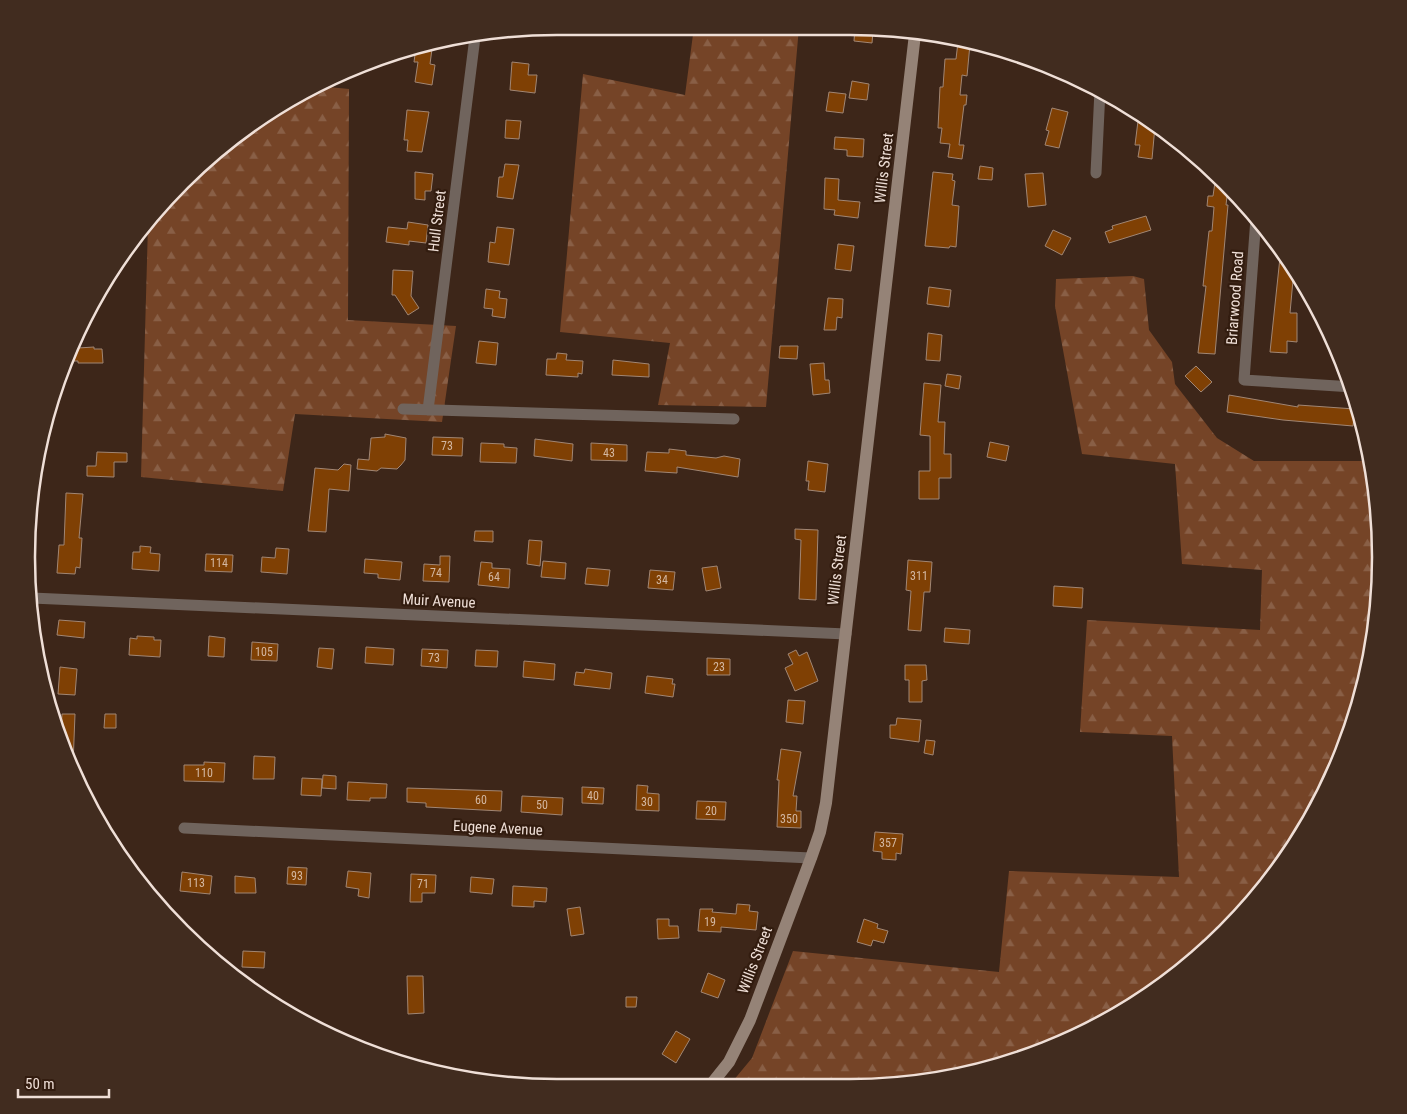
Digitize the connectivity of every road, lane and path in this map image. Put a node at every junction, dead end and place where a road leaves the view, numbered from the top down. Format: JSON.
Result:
{"nodes":[{"id":1,"x":915,"y":39,"type":"edge"},
{"id":2,"x":474,"y":42,"type":"edge"},
{"id":3,"x":1100,"y":99,"type":"edge"},
{"id":4,"x":1096,"y":173,"type":"dead end"},
{"id":5,"x":1255,"y":229,"type":"edge"},
{"id":6,"x":1343,"y":386,"type":"edge"},
{"id":7,"x":403,"y":409,"type":"dead end"},
{"id":8,"x":428,"y":410,"type":"junction"},
{"id":9,"x":734,"y":419,"type":"dead end"},
{"id":10,"x":37,"y":598,"type":"edge"},
{"id":11,"x":846,"y":634,"type":"junction"},
{"id":12,"x":184,"y":828,"type":"dead end"},
{"id":13,"x":811,"y":858,"type":"junction"},
{"id":14,"x":715,"y":1079,"type":"edge"}],
"edges":[{"from":1,"to":11,"type":"main road","name":"Willis Street"},
{"from":2,"to":8,"type":"street","name":"Hull Street"},
{"from":3,"to":4,"type":"street"},
{"from":5,"to":6,"type":"street","name":"Briarwood Road"},
{"from":7,"to":8,"type":"street"},
{"from":8,"to":9,"type":"street"},
{"from":10,"to":11,"type":"street","name":"Muir Avenue"},
{"from":11,"to":13,"type":"main road","name":"Willis Street"},
{"from":12,"to":13,"type":"street","name":"Eugene Avenue"},
{"from":13,"to":14,"type":"main road","name":"Willis Street"}]}
